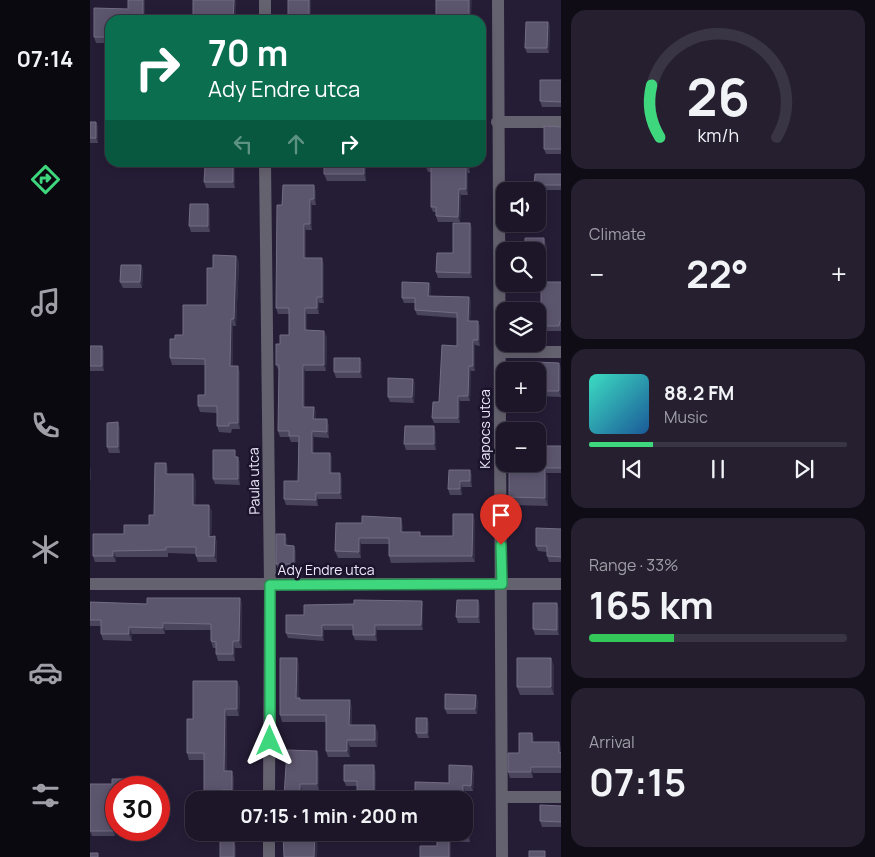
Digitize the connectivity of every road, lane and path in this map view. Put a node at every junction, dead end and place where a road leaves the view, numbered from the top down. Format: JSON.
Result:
{"nodes":[{"id":1,"x":265,"y":0,"type":"edge"},
{"id":2,"x":498,"y":0,"type":"edge"},
{"id":3,"x":265,"y":15,"type":"edge"},
{"id":4,"x":497,"y":122,"type":"junction"},
{"id":5,"x":561,"y":122,"type":"edge"},
{"id":6,"x":265,"y":167,"type":"edge"},
{"id":7,"x":499,"y":302,"type":"edge"},
{"id":8,"x":500,"y":352,"type":"edge"},
{"id":9,"x":546,"y":352,"type":"edge"},
{"id":10,"x":561,"y":352,"type":"edge"},
{"id":11,"x":90,"y":584,"type":"edge"},
{"id":12,"x":502,"y":584,"type":"junction"},
{"id":13,"x":561,"y":584,"type":"edge"},
{"id":14,"x":270,"y":585,"type":"junction"},
{"id":15,"x":269,"y":791,"type":"edge"},
{"id":16,"x":502,"y":797,"type":"junction"},
{"id":17,"x":561,"y":797,"type":"edge"},
{"id":18,"x":269,"y":841,"type":"edge"},
{"id":19,"x":269,"y":857,"type":"edge"},
{"id":20,"x":502,"y":857,"type":"edge"}],
"edges":[{"from":1,"to":3,"type":"street"},
{"from":2,"to":4,"type":"street","name":"Kapocs utca"},
{"from":4,"to":5,"type":"street"},
{"from":4,"to":7,"type":"street","name":"Kapocs utca"},
{"from":6,"to":14,"type":"street","name":"Paula utca"},
{"from":8,"to":12,"type":"street","name":"Kapocs utca"},
{"from":9,"to":10,"type":"street"},
{"from":11,"to":14,"type":"street","name":"Ady Endre utca"},
{"from":12,"to":13,"type":"street","name":"Ady Endre utca"},
{"from":12,"to":14,"type":"street","name":"Ady Endre utca"},
{"from":12,"to":16,"type":"street","name":"Kapocs utca"},
{"from":14,"to":15,"type":"street","name":"Paula utca"},
{"from":16,"to":17,"type":"street"},
{"from":16,"to":20,"type":"street","name":"Kapocs utca"},
{"from":18,"to":19,"type":"street"}]}
